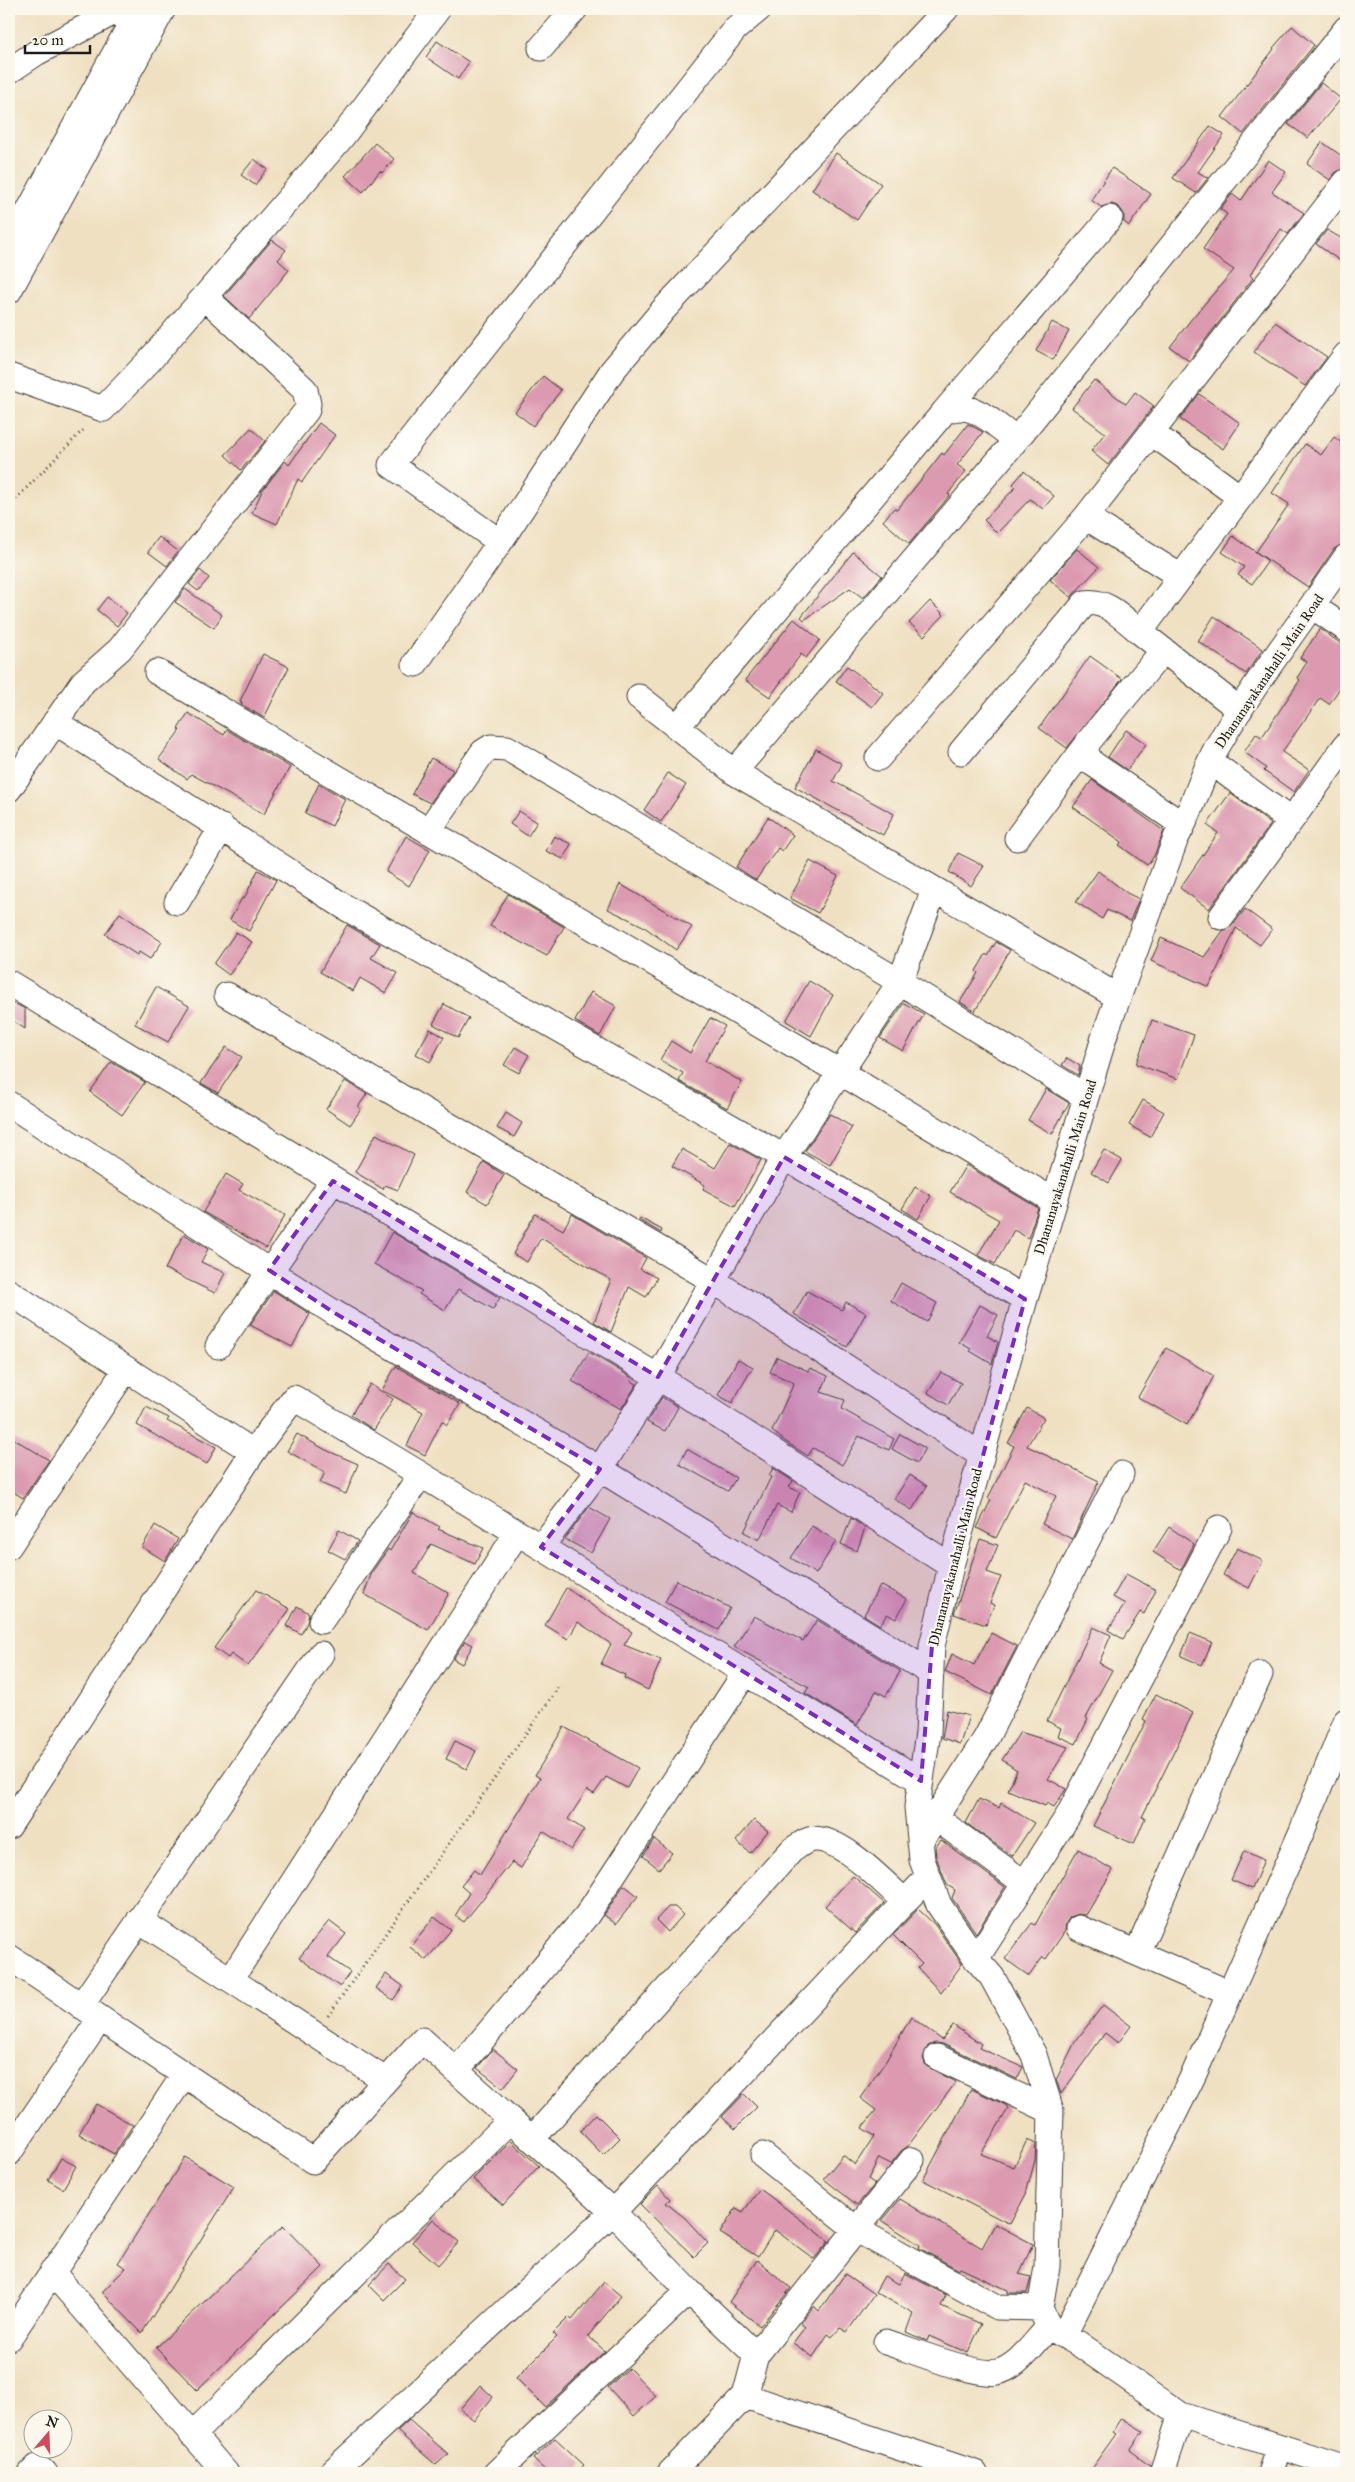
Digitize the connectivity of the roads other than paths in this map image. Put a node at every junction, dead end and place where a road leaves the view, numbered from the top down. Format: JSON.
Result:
{"nodes":[{"id":1,"x":120,"y":9,"type":"edge"},
{"id":2,"x":139,"y":9,"type":"edge"},
{"id":3,"x":163,"y":9,"type":"edge"},
{"id":4,"x":438,"y":9,"type":"edge"},
{"id":5,"x":575,"y":9,"type":"edge"},
{"id":6,"x":760,"y":9,"type":"edge"},
{"id":7,"x":946,"y":9,"type":"edge"},
{"id":8,"x":84,"y":16,"type":"edge"},
{"id":9,"x":1346,"y":29,"type":"edge"},
{"id":10,"x":541,"y":48,"type":"dead end"},
{"id":11,"x":9,"y":71,"type":"edge"},
{"id":12,"x":1346,"y":182,"type":"edge"},
{"id":13,"x":1110,"y":218,"type":"dead end"},
{"id":14,"x":9,"y":247,"type":"edge"},
{"id":15,"x":9,"y":292,"type":"edge"},
{"id":16,"x":205,"y":297,"type":"junction"},
{"id":17,"x":1346,"y":355,"type":"edge"},
{"id":18,"x":9,"y":376,"type":"edge"},
{"id":19,"x":944,"y":412,"type":"junction"},
{"id":20,"x":1152,"y":433,"type":"junction"},
{"id":21,"x":1016,"y":440,"type":"junction"},
{"id":22,"x":1240,"y":497,"type":"junction"},
{"id":23,"x":1086,"y":517,"type":"junction"},
{"id":24,"x":500,"y":542,"type":"junction"},
{"id":25,"x":1346,"y":557,"type":"edge"},
{"id":26,"x":1181,"y":577,"type":"junction"},
{"id":27,"x":1312,"y":606,"type":"junction"},
{"id":28,"x":1346,"y":629,"type":"edge"},
{"id":29,"x":1140,"y":632,"type":"junction"},
{"id":30,"x":1162,"y":652,"type":"junction"},
{"id":31,"x":415,"y":664,"type":"dead end"},
{"id":32,"x":157,"y":672,"type":"dead end"},
{"id":33,"x":639,"y":697,"type":"dead end"},
{"id":34,"x":1240,"y":710,"type":"junction"},
{"id":35,"x":55,"y":722,"type":"junction"},
{"id":36,"x":677,"y":727,"type":"junction"},
{"id":37,"x":1346,"y":745,"type":"edge"},
{"id":38,"x":1086,"y":746,"type":"junction"},
{"id":39,"x":961,"y":752,"type":"dead end"},
{"id":40,"x":878,"y":758,"type":"dead end"},
{"id":41,"x":1211,"y":762,"type":"junction"},
{"id":42,"x":734,"y":772,"type":"junction"},
{"id":43,"x":9,"y":789,"type":"edge"},
{"id":44,"x":1290,"y":820,"type":"junction"},
{"id":45,"x":1183,"y":826,"type":"junction"},
{"id":46,"x":222,"y":827,"type":"junction"},
{"id":47,"x":428,"y":831,"type":"junction"},
{"id":48,"x":1017,"y":838,"type":"dead end"},
{"id":49,"x":934,"y":890,"type":"junction"},
{"id":50,"x":178,"y":902,"type":"dead end"},
{"id":51,"x":1221,"y":917,"type":"dead end"},
{"id":52,"x":900,"y":982,"type":"junction"},
{"id":53,"x":9,"y":983,"type":"edge"},
{"id":54,"x":227,"y":994,"type":"dead end"},
{"id":55,"x":1118,"y":997,"type":"junction"},
{"id":56,"x":840,"y":1072,"type":"junction"},
{"id":57,"x":1086,"y":1097,"type":"junction"},
{"id":58,"x":9,"y":1104,"type":"edge"},
{"id":59,"x":784,"y":1157,"type":"junction"},
{"id":60,"x":332,"y":1181,"type":"junction"},
{"id":61,"x":1054,"y":1201,"type":"junction"},
{"id":62,"x":269,"y":1270,"type":"junction"},
{"id":63,"x":714,"y":1281,"type":"junction"},
{"id":64,"x":9,"y":1292,"type":"edge"},
{"id":65,"x":1025,"y":1299,"type":"junction"},
{"id":66,"x":218,"y":1346,"type":"dead end"},
{"id":67,"x":126,"y":1369,"type":"junction"},
{"id":68,"x":658,"y":1377,"type":"junction"},
{"id":69,"x":253,"y":1452,"type":"junction"},
{"id":70,"x":981,"y":1455,"type":"junction"},
{"id":71,"x":600,"y":1469,"type":"junction"},
{"id":72,"x":1121,"y":1474,"type":"dead end"},
{"id":73,"x":420,"y":1476,"type":"junction"},
{"id":74,"x":1218,"y":1528,"type":"dead end"},
{"id":75,"x":517,"y":1533,"type":"junction"},
{"id":76,"x":9,"y":1546,"type":"edge"},
{"id":77,"x":542,"y":1547,"type":"junction"},
{"id":78,"x":950,"y":1566,"type":"junction"},
{"id":79,"x":321,"y":1621,"type":"dead end"},
{"id":80,"x":321,"y":1654,"type":"dead end"},
{"id":81,"x":745,"y":1672,"type":"junction"},
{"id":82,"x":931,"y":1673,"type":"junction"},
{"id":83,"x":1260,"y":1674,"type":"dead end"},
{"id":84,"x":1346,"y":1721,"type":"edge"},
{"id":85,"x":921,"y":1781,"type":"junction"},
{"id":86,"x":936,"y":1818,"type":"junction"},
{"id":87,"x":9,"y":1826,"type":"edge"},
{"id":88,"x":920,"y":1842,"type":"junction"},
{"id":89,"x":928,"y":1877,"type":"junction"},
{"id":90,"x":1024,"y":1883,"type":"junction"},
{"id":91,"x":906,"y":1902,"type":"junction"},
{"id":92,"x":139,"y":1920,"type":"junction"},
{"id":93,"x":1079,"y":1928,"type":"dead end"},
{"id":94,"x":1137,"y":1953,"type":"junction"},
{"id":95,"x":9,"y":1957,"type":"edge"},
{"id":96,"x":976,"y":1959,"type":"junction"},
{"id":97,"x":231,"y":1979,"type":"junction"},
{"id":98,"x":1229,"y":1993,"type":"junction"},
{"id":99,"x":91,"y":2012,"type":"junction"},
{"id":100,"x":937,"y":2057,"type":"dead end"},
{"id":101,"x":457,"y":2070,"type":"junction"},
{"id":102,"x":184,"y":2075,"type":"junction"},
{"id":103,"x":385,"y":2080,"type":"junction"},
{"id":104,"x":1051,"y":2110,"type":"junction"},
{"id":105,"x":511,"y":2120,"type":"junction"},
{"id":106,"x":532,"y":2139,"type":"junction"},
{"id":107,"x":9,"y":2153,"type":"edge"},
{"id":108,"x":763,"y":2155,"type":"dead end"},
{"id":109,"x":912,"y":2160,"type":"dead end"},
{"id":110,"x":613,"y":2212,"type":"junction"},
{"id":111,"x":857,"y":2230,"type":"junction"},
{"id":112,"x":52,"y":2272,"type":"junction"},
{"id":113,"x":689,"y":2291,"type":"junction"},
{"id":114,"x":1051,"y":2323,"type":"junction"},
{"id":115,"x":9,"y":2338,"type":"edge"},
{"id":116,"x":886,"y":2342,"type":"dead end"},
{"id":117,"x":756,"y":2355,"type":"junction"},
{"id":118,"x":744,"y":2396,"type":"junction"},
{"id":119,"x":1181,"y":2415,"type":"junction"},
{"id":120,"x":192,"y":2435,"type":"junction"},
{"id":121,"x":1280,"y":2447,"type":"junction"},
{"id":122,"x":1346,"y":2468,"type":"edge"},
{"id":123,"x":31,"y":2473,"type":"edge"},
{"id":124,"x":45,"y":2473,"type":"edge"},
{"id":125,"x":226,"y":2473,"type":"edge"},
{"id":126,"x":331,"y":2473,"type":"edge"},
{"id":127,"x":496,"y":2473,"type":"edge"},
{"id":128,"x":670,"y":2473,"type":"edge"},
{"id":129,"x":975,"y":2473,"type":"edge"},
{"id":130,"x":1162,"y":2473,"type":"edge"},
{"id":131,"x":1270,"y":2473,"type":"edge"}],
"edges":[{"from":1,"to":8,"type":"street"},
{"from":2,"to":14,"type":"street"},
{"from":3,"to":15,"type":"street"},
{"from":4,"to":16,"type":"street"},
{"from":5,"to":10,"type":"street"},
{"from":6,"to":24,"type":"street"},
{"from":7,"to":24,"type":"street"},
{"from":8,"to":11,"type":"street"},
{"from":9,"to":21,"type":"street"},
{"from":12,"to":20,"type":"street"},
{"from":13,"to":19,"type":"street"},
{"from":16,"to":18,"type":"street"},
{"from":16,"to":35,"type":"street"},
{"from":17,"to":22,"type":"street"},
{"from":19,"to":21,"type":"street"},
{"from":19,"to":36,"type":"street"},
{"from":20,"to":22,"type":"street"},
{"from":20,"to":23,"type":"street"},
{"from":21,"to":42,"type":"street"},
{"from":22,"to":26,"type":"street"},
{"from":23,"to":26,"type":"street"},
{"from":23,"to":40,"type":"street"},
{"from":24,"to":31,"type":"street"},
{"from":25,"to":27,"type":"street","name":"Dhananayakanahalli Main Road"},
{"from":26,"to":29,"type":"street"},
{"from":27,"to":28,"type":"street"},
{"from":27,"to":34,"type":"street","name":"Dhananayakanahalli Main Road"},
{"from":29,"to":30,"type":"street"},
{"from":29,"to":39,"type":"street"},
{"from":30,"to":34,"type":"street"},
{"from":30,"to":38,"type":"street"},
{"from":32,"to":47,"type":"street"},
{"from":33,"to":36,"type":"street"},
{"from":34,"to":41,"type":"street","name":"Dhananayakanahalli Main Road"},
{"from":35,"to":43,"type":"street"},
{"from":35,"to":46,"type":"street"},
{"from":36,"to":42,"type":"street"},
{"from":37,"to":44,"type":"street"},
{"from":38,"to":45,"type":"street"},
{"from":38,"to":48,"type":"street"},
{"from":41,"to":44,"type":"street"},
{"from":41,"to":45,"type":"street","name":"Dhananayakanahalli Main Road"},
{"from":42,"to":49,"type":"street"},
{"from":44,"to":51,"type":"street"},
{"from":45,"to":55,"type":"street","name":"Dhananayakanahalli Main Road"},
{"from":46,"to":50,"type":"street"},
{"from":46,"to":59,"type":"street"},
{"from":47,"to":52,"type":"street"},
{"from":47,"to":56,"type":"street"},
{"from":49,"to":52,"type":"street"},
{"from":49,"to":55,"type":"street"},
{"from":52,"to":56,"type":"street"},
{"from":52,"to":57,"type":"street"},
{"from":53,"to":60,"type":"street"},
{"from":54,"to":63,"type":"street"},
{"from":55,"to":57,"type":"street","name":"Dhananayakanahalli Main Road"},
{"from":56,"to":59,"type":"street"},
{"from":56,"to":61,"type":"street"},
{"from":57,"to":61,"type":"street","name":"Dhananayakanahalli Main Road"},
{"from":58,"to":62,"type":"street"},
{"from":59,"to":63,"type":"street"},
{"from":59,"to":65,"type":"street"},
{"from":60,"to":62,"type":"street"},
{"from":60,"to":68,"type":"street"},
{"from":61,"to":65,"type":"street","name":"Dhananayakanahalli Main Road"},
{"from":62,"to":66,"type":"street"},
{"from":62,"to":71,"type":"street"},
{"from":63,"to":68,"type":"street"},
{"from":63,"to":70,"type":"street"},
{"from":64,"to":67,"type":"street"},
{"from":65,"to":70,"type":"street","name":"Dhananayakanahalli Main Road"},
{"from":67,"to":69,"type":"street"},
{"from":67,"to":76,"type":"street"},
{"from":68,"to":71,"type":"street"},
{"from":68,"to":78,"type":"street"},
{"from":69,"to":73,"type":"street"},
{"from":69,"to":87,"type":"street"},
{"from":70,"to":78,"type":"street","name":"Dhananayakanahalli Main Road"},
{"from":71,"to":77,"type":"street"},
{"from":71,"to":82,"type":"street"},
{"from":72,"to":86,"type":"street"},
{"from":73,"to":75,"type":"street"},
{"from":73,"to":79,"type":"street"},
{"from":74,"to":90,"type":"street"},
{"from":75,"to":77,"type":"street"},
{"from":75,"to":97,"type":"street"},
{"from":77,"to":81,"type":"street"},
{"from":78,"to":82,"type":"street","name":"Dhananayakanahalli Main Road"},
{"from":80,"to":92,"type":"street"},
{"from":81,"to":85,"type":"street"},
{"from":81,"to":101,"type":"street"},
{"from":82,"to":85,"type":"street","name":"Dhananayakanahalli Main Road"},
{"from":83,"to":94,"type":"street"},
{"from":84,"to":98,"type":"street"},
{"from":85,"to":88,"type":"street","name":"Dhananayakanahalli Main Road"},
{"from":86,"to":88,"type":"street"},
{"from":86,"to":90,"type":"street"},
{"from":88,"to":89,"type":"street","name":"Dhananayakanahalli Main Road"},
{"from":89,"to":91,"type":"street"},
{"from":89,"to":96,"type":"street","name":"Dhananayakanahalli Main Road"},
{"from":90,"to":96,"type":"street"},
{"from":91,"to":106,"type":"street"},
{"from":91,"to":110,"type":"street"},
{"from":92,"to":97,"type":"street"},
{"from":92,"to":99,"type":"street"},
{"from":93,"to":94,"type":"street"},
{"from":94,"to":98,"type":"street"},
{"from":95,"to":99,"type":"street"},
{"from":96,"to":104,"type":"street","name":"Dhananayakanahalli Main Road"},
{"from":97,"to":103,"type":"street"},
{"from":98,"to":114,"type":"street"},
{"from":99,"to":102,"type":"street"},
{"from":99,"to":107,"type":"street"},
{"from":100,"to":104,"type":"street"},
{"from":101,"to":103,"type":"street"},
{"from":101,"to":105,"type":"street"},
{"from":102,"to":103,"type":"street"},
{"from":102,"to":112,"type":"street"},
{"from":104,"to":114,"type":"street","name":"Dhananayakanahalli Main Road"},
{"from":105,"to":106,"type":"street"},
{"from":105,"to":120,"type":"street"},
{"from":106,"to":110,"type":"street"},
{"from":108,"to":111,"type":"street"},
{"from":109,"to":111,"type":"street"},
{"from":110,"to":113,"type":"street"},
{"from":110,"to":126,"type":"street"},
{"from":111,"to":114,"type":"street"},
{"from":111,"to":117,"type":"street"},
{"from":112,"to":115,"type":"street"},
{"from":112,"to":120,"type":"street"},
{"from":113,"to":117,"type":"street"},
{"from":113,"to":127,"type":"street"},
{"from":114,"to":116,"type":"street"},
{"from":114,"to":119,"type":"street"},
{"from":117,"to":118,"type":"street"},
{"from":118,"to":128,"type":"street"},
{"from":118,"to":129,"type":"street"},
{"from":119,"to":121,"type":"street"},
{"from":119,"to":130,"type":"street"},
{"from":120,"to":125,"type":"street"},
{"from":121,"to":122,"type":"street"},
{"from":121,"to":131,"type":"street"},
{"from":123,"to":124,"type":"street"}]}
